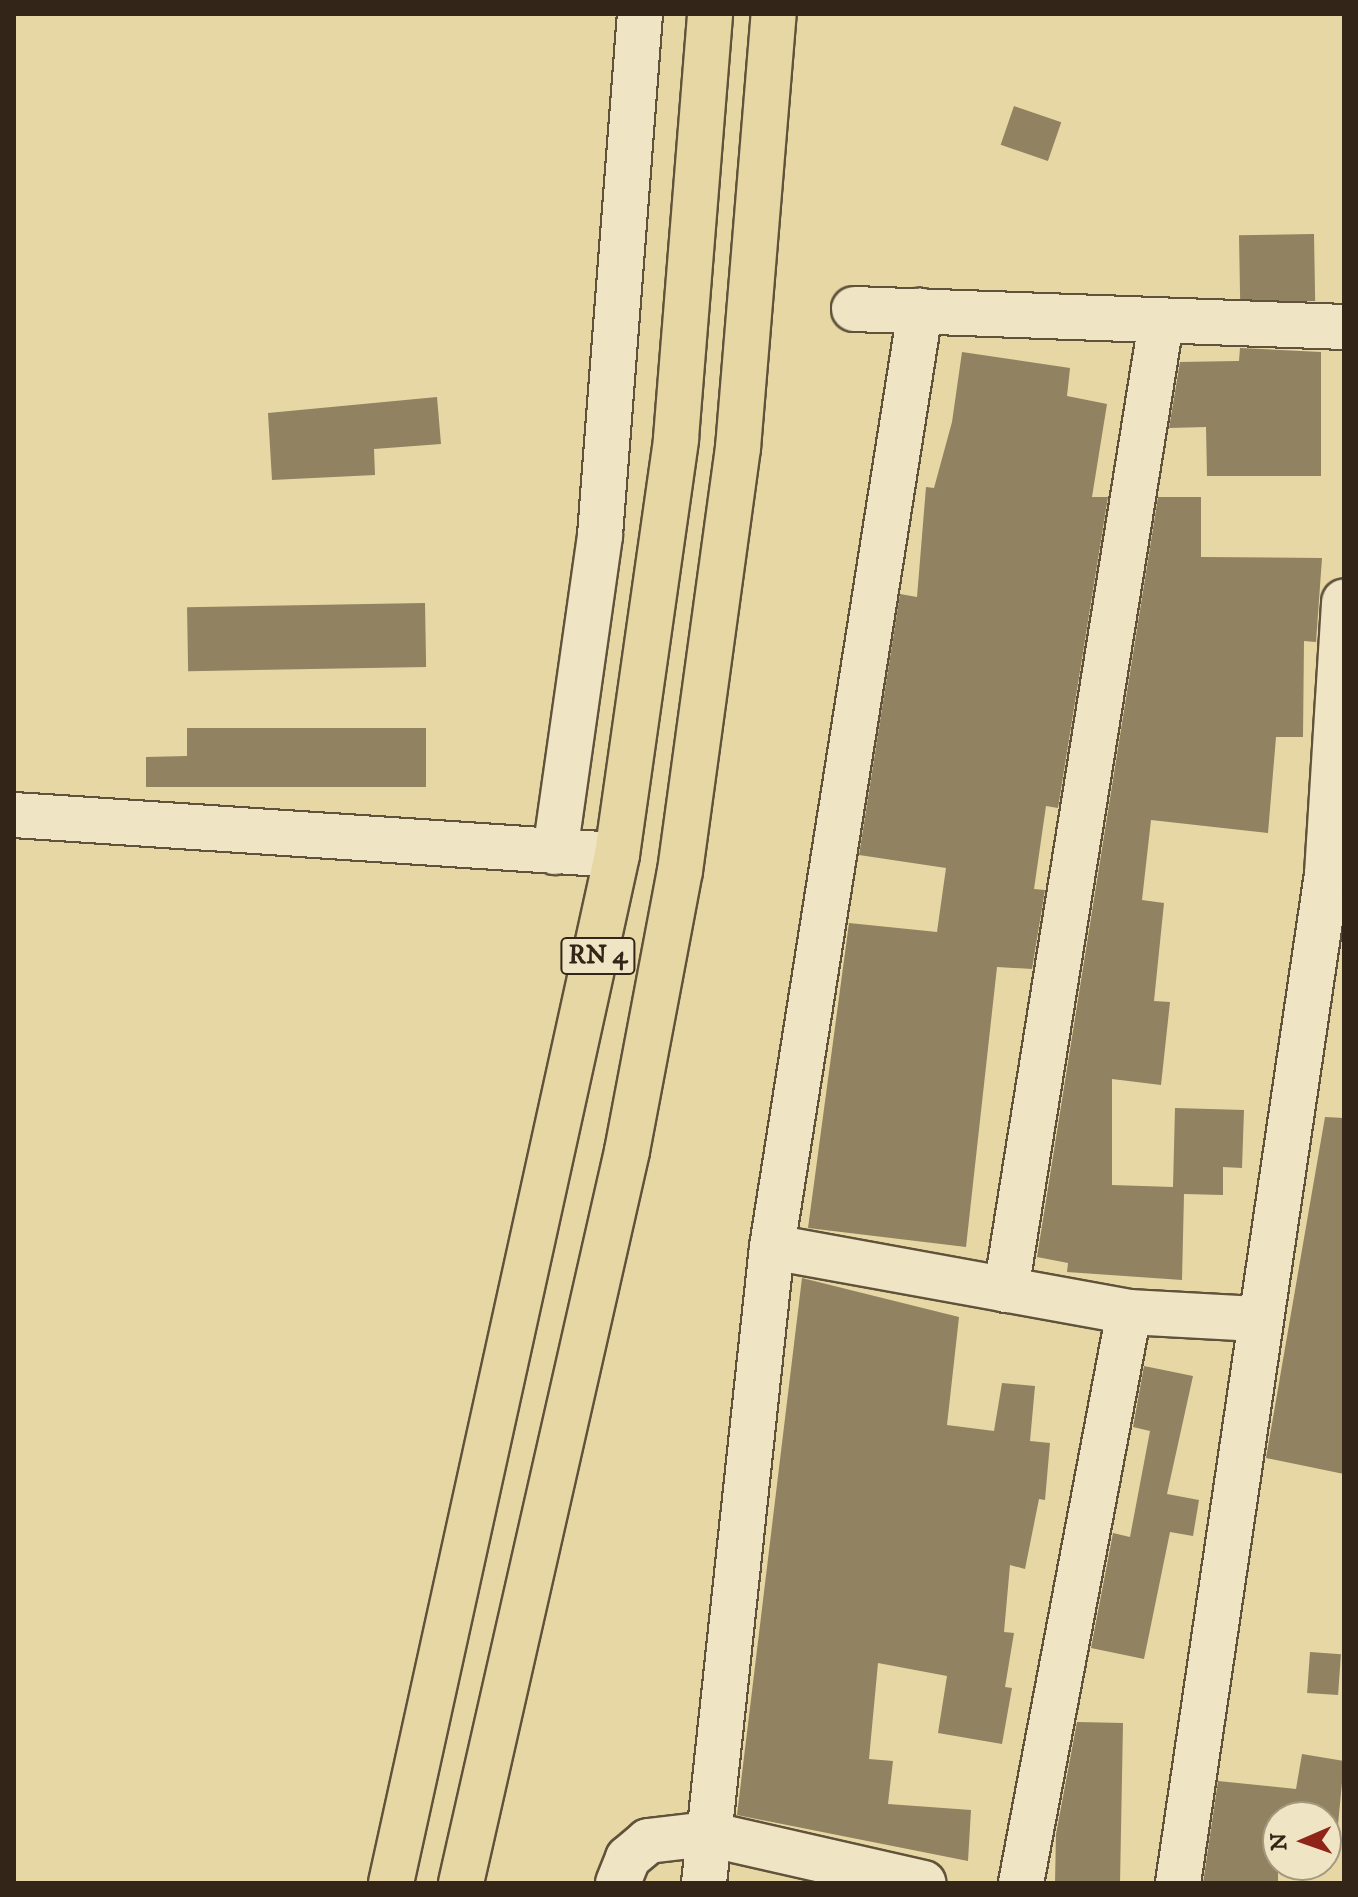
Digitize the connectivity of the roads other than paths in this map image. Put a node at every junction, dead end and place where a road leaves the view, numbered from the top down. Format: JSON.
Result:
{"nodes":[{"id":1,"x":640,"y":14,"type":"edge"},
{"id":2,"x":710,"y":14,"type":"edge"},
{"id":3,"x":774,"y":14,"type":"edge"},
{"id":4,"x":854,"y":309,"type":"dead end"},
{"id":5,"x":920,"y":311,"type":"junction"},
{"id":6,"x":1161,"y":322,"type":"junction"},
{"id":7,"x":1344,"y":327,"type":"edge"},
{"id":8,"x":1344,"y":602,"type":"edge"},
{"id":9,"x":14,"y":815,"type":"edge"},
{"id":10,"x":555,"y":852,"type":"junction"},
{"id":11,"x":617,"y":855,"type":"junction"},
{"id":12,"x":1335,"y":875,"type":"edge"},
{"id":13,"x":772,"y":1247,"type":"junction"},
{"id":14,"x":1006,"y":1290,"type":"junction"},
{"id":15,"x":1129,"y":1312,"type":"junction"},
{"id":16,"x":1257,"y":1319,"type":"junction"},
{"id":17,"x":708,"y":1834,"type":"junction"},
{"id":18,"x":391,"y":1883,"type":"edge"},
{"id":19,"x":461,"y":1883,"type":"edge"},
{"id":20,"x":618,"y":1883,"type":"edge"},
{"id":21,"x":704,"y":1883,"type":"edge"},
{"id":22,"x":923,"y":1883,"type":"edge"},
{"id":23,"x":1021,"y":1883,"type":"edge"},
{"id":24,"x":1178,"y":1883,"type":"edge"}],
"edges":[{"from":1,"to":10,"type":"street"},
{"from":2,"to":11,"type":"main road","number":"RN 4"},
{"from":3,"to":19,"type":"main road","number":"RN 4"},
{"from":4,"to":5,"type":"street"},
{"from":5,"to":6,"type":"street"},
{"from":5,"to":13,"type":"street"},
{"from":6,"to":7,"type":"street"},
{"from":6,"to":14,"type":"street"},
{"from":8,"to":12,"type":"street"},
{"from":9,"to":10,"type":"street"},
{"from":10,"to":11,"type":"street"},
{"from":11,"to":18,"type":"main road","number":"RN 4"},
{"from":12,"to":16,"type":"street"},
{"from":13,"to":14,"type":"street"},
{"from":13,"to":17,"type":"street"},
{"from":14,"to":15,"type":"street"},
{"from":15,"to":16,"type":"street"},
{"from":15,"to":23,"type":"street"},
{"from":16,"to":24,"type":"street"},
{"from":17,"to":20,"type":"street"},
{"from":17,"to":21,"type":"street"},
{"from":17,"to":22,"type":"street"}]}
